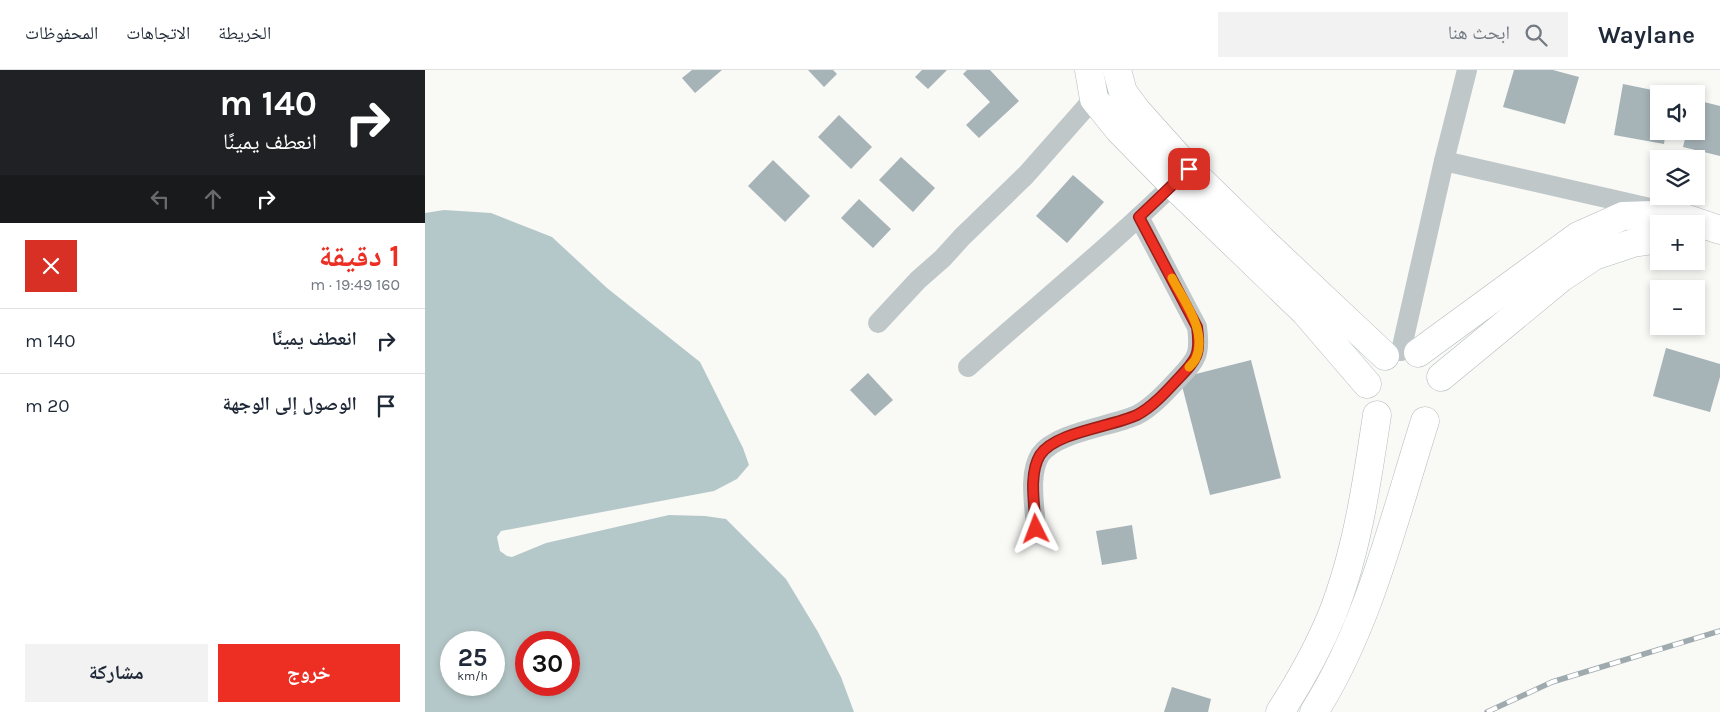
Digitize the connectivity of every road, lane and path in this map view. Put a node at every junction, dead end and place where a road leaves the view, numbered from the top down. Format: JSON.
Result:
{"nodes":[{"id":1,"x":1089,"y":70,"type":"edge"},
{"id":2,"x":1467,"y":70,"type":"edge"},
{"id":3,"x":1117,"y":71,"type":"edge"},
{"id":4,"x":1094,"y":99,"type":"junction"},
{"id":5,"x":1444,"y":161,"type":"junction"},
{"id":6,"x":1181,"y":177,"type":"junction"},
{"id":7,"x":1650,"y":215,"type":"edge"},
{"id":8,"x":1676,"y":215,"type":"edge"},
{"id":9,"x":1139,"y":217,"type":"junction"},
{"id":10,"x":1705,"y":225,"type":"edge"},
{"id":11,"x":1720,"y":230,"type":"edge"},
{"id":12,"x":1720,"y":236,"type":"edge"},
{"id":13,"x":1705,"y":237,"type":"edge"},
{"id":14,"x":1650,"y":240,"type":"edge"},
{"id":15,"x":1586,"y":246,"type":"junction"},
{"id":16,"x":878,"y":323,"type":"dead end"},
{"id":17,"x":1401,"y":353,"type":"junction"},
{"id":18,"x":968,"y":367,"type":"dead end"},
{"id":19,"x":1441,"y":377,"type":"junction"},
{"id":20,"x":1367,"y":384,"type":"junction"},
{"id":21,"x":1377,"y":415,"type":"junction"},
{"id":22,"x":1425,"y":421,"type":"junction"},
{"id":23,"x":1036,"y":529,"type":"dead end"},
{"id":24,"x":1280,"y":712,"type":"edge"},
{"id":25,"x":1314,"y":712,"type":"edge"}],
"edges":[{"from":1,"to":4,"type":"main road"},
{"from":2,"to":5,"type":"street"},
{"from":3,"to":4,"type":"street"},
{"from":3,"to":6,"type":"main road"},
{"from":4,"to":6,"type":"main road"},
{"from":4,"to":16,"type":"street"},
{"from":5,"to":8,"type":"street"},
{"from":5,"to":17,"type":"street"},
{"from":6,"to":9,"type":"street"},
{"from":6,"to":17,"type":"main road"},
{"from":6,"to":20,"type":"main road"},
{"from":7,"to":15,"type":"main road"},
{"from":9,"to":18,"type":"street"},
{"from":9,"to":23,"type":"street"},
{"from":10,"to":11,"type":"main road"},
{"from":12,"to":13,"type":"main road"},
{"from":14,"to":15,"type":"main road"},
{"from":15,"to":17,"type":"main road"},
{"from":15,"to":19,"type":"main road"},
{"from":17,"to":19,"type":"main road"},
{"from":17,"to":20,"type":"main road"},
{"from":19,"to":22,"type":"main road"},
{"from":20,"to":21,"type":"main road"},
{"from":21,"to":22,"type":"main road"},
{"from":21,"to":24,"type":"main road"},
{"from":22,"to":25,"type":"main road"}]}
